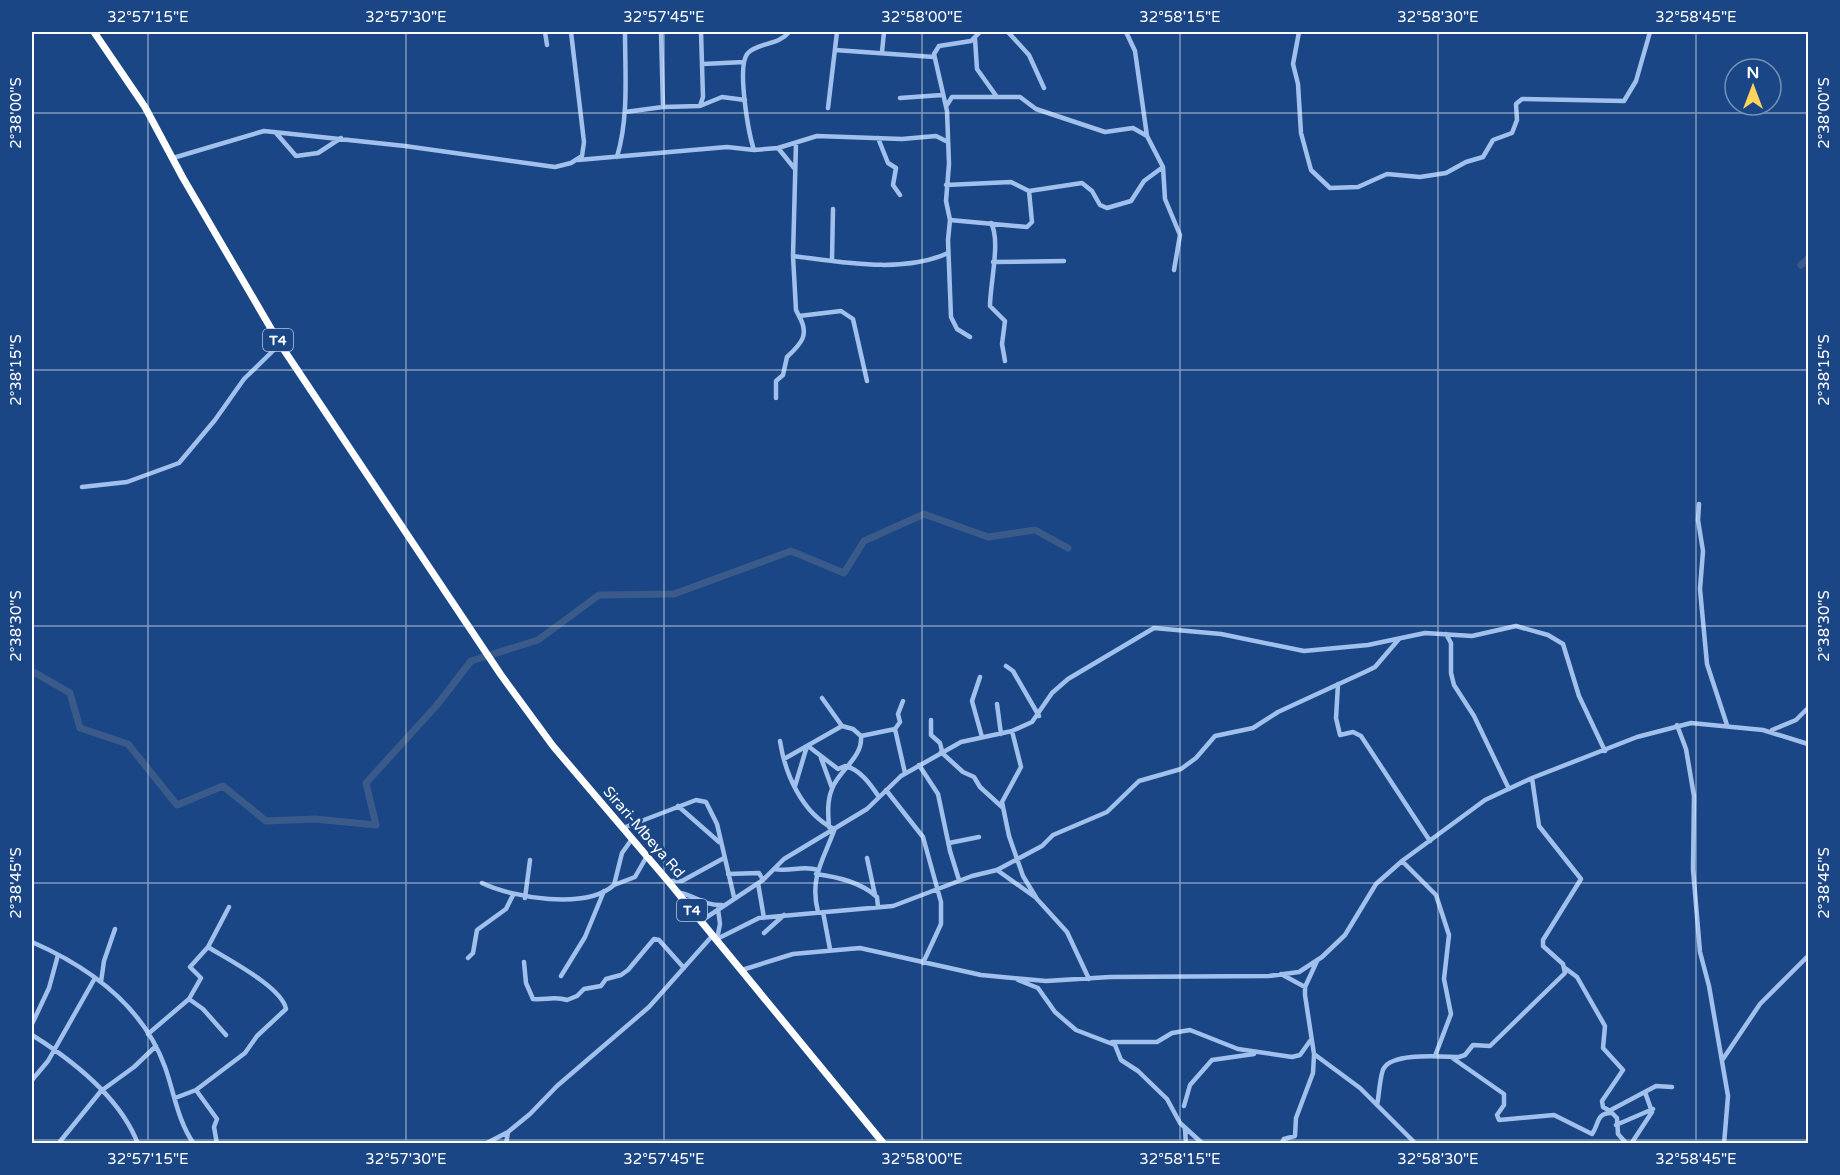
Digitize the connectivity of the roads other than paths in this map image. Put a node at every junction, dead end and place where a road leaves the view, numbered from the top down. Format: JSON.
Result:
{"nodes":[{"id":1,"x":94,"y":32,"type":"edge"},
{"id":2,"x":544,"y":32,"type":"edge"},
{"id":3,"x":571,"y":32,"type":"edge"},
{"id":4,"x":625,"y":32,"type":"edge"},
{"id":5,"x":661,"y":32,"type":"edge"},
{"id":6,"x":701,"y":32,"type":"edge"},
{"id":7,"x":789,"y":32,"type":"edge"},
{"id":8,"x":837,"y":32,"type":"edge"},
{"id":9,"x":884,"y":32,"type":"edge"},
{"id":10,"x":980,"y":32,"type":"edge"},
{"id":11,"x":1008,"y":32,"type":"edge"},
{"id":12,"x":1126,"y":32,"type":"edge"},
{"id":13,"x":1299,"y":32,"type":"edge"},
{"id":14,"x":1650,"y":32,"type":"edge"},
{"id":15,"x":975,"y":39,"type":"junction"},
{"id":16,"x":547,"y":45,"type":"dead end"},
{"id":17,"x":835,"y":50,"type":"junction"},
{"id":18,"x":882,"y":52,"type":"junction"},
{"id":19,"x":934,"y":57,"type":"junction"},
{"id":20,"x":744,"y":62,"type":"junction"},
{"id":21,"x":703,"y":64,"type":"junction"},
{"id":22,"x":1044,"y":87,"type":"dead end"},
{"id":23,"x":942,"y":95,"type":"junction"},
{"id":24,"x":997,"y":97,"type":"junction"},
{"id":25,"x":900,"y":98,"type":"dead end"},
{"id":26,"x":745,"y":100,"type":"junction"},
{"id":27,"x":946,"y":105,"type":"junction"},
{"id":28,"x":700,"y":106,"type":"junction"},
{"id":29,"x":663,"y":107,"type":"junction"},
{"id":30,"x":828,"y":108,"type":"dead end"},
{"id":31,"x":625,"y":112,"type":"junction"},
{"id":32,"x":947,"y":128,"type":"junction"},
{"id":33,"x":274,"y":131,"type":"junction"},
{"id":34,"x":936,"y":136,"type":"junction"},
{"id":35,"x":1147,"y":136,"type":"junction"},
{"id":36,"x":341,"y":138,"type":"junction"},
{"id":37,"x":878,"y":138,"type":"junction"},
{"id":38,"x":946,"y":141,"type":"junction"},
{"id":39,"x":796,"y":142,"type":"junction"},
{"id":40,"x":778,"y":148,"type":"junction"},
{"id":41,"x":754,"y":150,"type":"junction"},
{"id":42,"x":173,"y":158,"type":"junction"},
{"id":43,"x":617,"y":158,"type":"junction"},
{"id":44,"x":578,"y":160,"type":"junction"},
{"id":45,"x":1162,"y":167,"type":"junction"},
{"id":46,"x":795,"y":170,"type":"junction"},
{"id":47,"x":946,"y":185,"type":"junction"},
{"id":48,"x":1029,"y":191,"type":"junction"},
{"id":49,"x":900,"y":195,"type":"dead end"},
{"id":50,"x":833,"y":209,"type":"dead end"},
{"id":51,"x":950,"y":220,"type":"junction"},
{"id":52,"x":991,"y":222,"type":"junction"},
{"id":53,"x":948,"y":253,"type":"junction"},
{"id":54,"x":793,"y":256,"type":"junction"},
{"id":55,"x":832,"y":260,"type":"junction"},
{"id":56,"x":1064,"y":261,"type":"dead end"},
{"id":57,"x":993,"y":262,"type":"junction"},
{"id":58,"x":1174,"y":270,"type":"dead end"},
{"id":59,"x":799,"y":316,"type":"junction"},
{"id":60,"x":970,"y":337,"type":"dead end"},
{"id":61,"x":280,"y":344,"type":"junction"},
{"id":62,"x":1005,"y":361,"type":"dead end"},
{"id":63,"x":867,"y":381,"type":"dead end"},
{"id":64,"x":776,"y":398,"type":"dead end"},
{"id":65,"x":82,"y":487,"type":"dead end"},
{"id":66,"x":1699,"y":504,"type":"dead end"},
{"id":67,"x":1446,"y":634,"type":"junction"},
{"id":68,"x":1399,"y":639,"type":"junction"},
{"id":69,"x":1005,"y":666,"type":"dead end"},
{"id":70,"x":980,"y":677,"type":"dead end"},
{"id":71,"x":1338,"y":684,"type":"junction"},
{"id":72,"x":822,"y":698,"type":"dead end"},
{"id":73,"x":903,"y":701,"type":"dead end"},
{"id":74,"x":997,"y":704,"type":"dead end"},
{"id":75,"x":1809,"y":708,"type":"edge"},
{"id":76,"x":1038,"y":716,"type":"junction"},
{"id":77,"x":931,"y":720,"type":"dead end"},
{"id":78,"x":1677,"y":725,"type":"junction"},
{"id":79,"x":1727,"y":725,"type":"junction"},
{"id":80,"x":842,"y":726,"type":"junction"},
{"id":81,"x":895,"y":729,"type":"junction"},
{"id":82,"x":1012,"y":731,"type":"junction"},
{"id":83,"x":1769,"y":731,"type":"junction"},
{"id":84,"x":1001,"y":734,"type":"junction"},
{"id":85,"x":861,"y":736,"type":"junction"},
{"id":86,"x":982,"y":737,"type":"junction"},
{"id":87,"x":780,"y":741,"type":"dead end"},
{"id":88,"x":1809,"y":744,"type":"edge"},
{"id":89,"x":808,"y":746,"type":"junction"},
{"id":90,"x":1605,"y":751,"type":"junction"},
{"id":91,"x":941,"y":752,"type":"junction"},
{"id":92,"x":821,"y":758,"type":"junction"},
{"id":93,"x":784,"y":759,"type":"junction"},
{"id":94,"x":919,"y":765,"type":"junction"},
{"id":95,"x":848,"y":766,"type":"junction"},
{"id":96,"x":905,"y":773,"type":"junction"},
{"id":97,"x":1532,"y":778,"type":"junction"},
{"id":98,"x":794,"y":788,"type":"junction"},
{"id":99,"x":832,"y":788,"type":"junction"},
{"id":100,"x":1509,"y":789,"type":"junction"},
{"id":101,"x":886,"y":790,"type":"junction"},
{"id":102,"x":879,"y":797,"type":"junction"},
{"id":103,"x":678,"y":806,"type":"junction"},
{"id":104,"x":1002,"y":807,"type":"junction"},
{"id":105,"x":832,"y":828,"type":"junction"},
{"id":106,"x":622,"y":829,"type":"junction"},
{"id":107,"x":979,"y":837,"type":"dead end"},
{"id":108,"x":632,"y":839,"type":"junction"},
{"id":109,"x":1430,"y":841,"type":"junction"},
{"id":110,"x":720,"y":843,"type":"junction"},
{"id":111,"x":949,"y":843,"type":"junction"},
{"id":112,"x":647,"y":856,"type":"junction"},
{"id":113,"x":724,"y":858,"type":"junction"},
{"id":114,"x":867,"y":858,"type":"dead end"},
{"id":115,"x":530,"y":860,"type":"dead end"},
{"id":116,"x":1017,"y":860,"type":"junction"},
{"id":117,"x":1402,"y":861,"type":"junction"},
{"id":118,"x":773,"y":869,"type":"junction"},
{"id":119,"x":997,"y":870,"type":"junction"},
{"id":120,"x":817,"y":872,"type":"junction"},
{"id":121,"x":728,"y":874,"type":"junction"},
{"id":122,"x":870,"y":876,"type":"junction"},
{"id":123,"x":959,"y":880,"type":"junction"},
{"id":124,"x":668,"y":881,"type":"junction"},
{"id":125,"x":760,"y":881,"type":"junction"},
{"id":126,"x":482,"y":883,"type":"dead end"},
{"id":127,"x":614,"y":885,"type":"junction"},
{"id":128,"x":864,"y":888,"type":"junction"},
{"id":129,"x":936,"y":890,"type":"junction"},
{"id":130,"x":604,"y":891,"type":"junction"},
{"id":131,"x":677,"y":892,"type":"junction"},
{"id":132,"x":513,"y":895,"type":"junction"},
{"id":133,"x":875,"y":895,"type":"junction"},
{"id":134,"x":734,"y":897,"type":"junction"},
{"id":135,"x":525,"y":898,"type":"junction"},
{"id":136,"x":1037,"y":898,"type":"junction"},
{"id":137,"x":724,"y":905,"type":"junction"},
{"id":138,"x":229,"y":907,"type":"dead end"},
{"id":139,"x":878,"y":907,"type":"junction"},
{"id":140,"x":718,"y":909,"type":"junction"},
{"id":141,"x":820,"y":912,"type":"junction"},
{"id":142,"x":784,"y":915,"type":"junction"},
{"id":143,"x":764,"y":918,"type":"junction"},
{"id":144,"x":701,"y":921,"type":"junction"},
{"id":145,"x":116,"y":929,"type":"dead end"},
{"id":146,"x":764,"y":933,"type":"dead end"},
{"id":147,"x":715,"y":937,"type":"junction"},
{"id":148,"x":32,"y":942,"type":"edge"},
{"id":149,"x":208,"y":947,"type":"junction"},
{"id":150,"x":830,"y":949,"type":"junction"},
{"id":151,"x":58,"y":955,"type":"junction"},
{"id":152,"x":1809,"y":956,"type":"edge"},
{"id":153,"x":468,"y":958,"type":"dead end"},
{"id":154,"x":524,"y":962,"type":"dead end"},
{"id":155,"x":1317,"y":962,"type":"junction"},
{"id":156,"x":923,"y":963,"type":"junction"},
{"id":157,"x":1564,"y":967,"type":"junction"},
{"id":158,"x":684,"y":968,"type":"junction"},
{"id":159,"x":742,"y":970,"type":"junction"},
{"id":160,"x":1281,"y":974,"type":"junction"},
{"id":161,"x":561,"y":976,"type":"dead end"},
{"id":162,"x":1012,"y":977,"type":"junction"},
{"id":163,"x":95,"y":978,"type":"junction"},
{"id":164,"x":1089,"y":979,"type":"junction"},
{"id":165,"x":101,"y":982,"type":"junction"},
{"id":166,"x":1305,"y":987,"type":"junction"},
{"id":167,"x":189,"y":999,"type":"junction"},
{"id":168,"x":32,"y":1024,"type":"edge"},
{"id":169,"x":148,"y":1034,"type":"junction"},
{"id":170,"x":32,"y":1035,"type":"edge"},
{"id":171,"x":226,"y":1035,"type":"dead end"},
{"id":172,"x":1311,"y":1038,"type":"junction"},
{"id":173,"x":1110,"y":1042,"type":"junction"},
{"id":174,"x":156,"y":1046,"type":"junction"},
{"id":175,"x":55,"y":1051,"type":"junction"},
{"id":176,"x":1257,"y":1053,"type":"junction"},
{"id":177,"x":1314,"y":1054,"type":"junction"},
{"id":178,"x":1435,"y":1056,"type":"junction"},
{"id":179,"x":1451,"y":1057,"type":"junction"},
{"id":180,"x":1722,"y":1060,"type":"junction"},
{"id":181,"x":32,"y":1080,"type":"edge"},
{"id":182,"x":1672,"y":1087,"type":"dead end"},
{"id":183,"x":196,"y":1090,"type":"junction"},
{"id":184,"x":101,"y":1091,"type":"junction"},
{"id":185,"x":1645,"y":1092,"type":"junction"},
{"id":186,"x":175,"y":1098,"type":"junction"},
{"id":187,"x":1184,"y":1106,"type":"dead end"},
{"id":188,"x":1377,"y":1106,"type":"junction"},
{"id":189,"x":1653,"y":1109,"type":"junction"},
{"id":190,"x":1611,"y":1112,"type":"junction"},
{"id":191,"x":1616,"y":1125,"type":"junction"},
{"id":192,"x":1185,"y":1129,"type":"junction"},
{"id":193,"x":508,"y":1132,"type":"junction"},
{"id":194,"x":58,"y":1143,"type":"edge"},
{"id":195,"x":138,"y":1143,"type":"edge"},
{"id":196,"x":194,"y":1143,"type":"edge"},
{"id":197,"x":217,"y":1143,"type":"edge"},
{"id":198,"x":485,"y":1143,"type":"edge"},
{"id":199,"x":506,"y":1143,"type":"edge"},
{"id":200,"x":884,"y":1143,"type":"edge"},
{"id":201,"x":1186,"y":1143,"type":"edge"},
{"id":202,"x":1203,"y":1143,"type":"edge"},
{"id":203,"x":1281,"y":1143,"type":"edge"},
{"id":204,"x":1416,"y":1143,"type":"edge"},
{"id":205,"x":1629,"y":1143,"type":"edge"},
{"id":206,"x":1724,"y":1143,"type":"edge"}],
"edges":[{"from":1,"to":42,"type":"highway","number":"T4"},
{"from":2,"to":16,"type":"street"},
{"from":3,"to":44,"type":"street"},
{"from":4,"to":31,"type":"street"},
{"from":5,"to":29,"type":"street"},
{"from":6,"to":21,"type":"street"},
{"from":7,"to":20,"type":"street"},
{"from":8,"to":17,"type":"street"},
{"from":9,"to":18,"type":"street"},
{"from":10,"to":15,"type":"street"},
{"from":11,"to":22,"type":"street"},
{"from":12,"to":35,"type":"street"},
{"from":13,"to":14,"type":"street"},
{"from":15,"to":19,"type":"street"},
{"from":15,"to":24,"type":"street"},
{"from":17,"to":18,"type":"street"},
{"from":17,"to":30,"type":"street"},
{"from":18,"to":19,"type":"street"},
{"from":19,"to":23,"type":"street"},
{"from":20,"to":21,"type":"street"},
{"from":20,"to":26,"type":"street"},
{"from":21,"to":28,"type":"street"},
{"from":23,"to":25,"type":"street"},
{"from":23,"to":27,"type":"street"},
{"from":24,"to":27,"type":"street"},
{"from":24,"to":35,"type":"street"},
{"from":26,"to":28,"type":"street"},
{"from":26,"to":41,"type":"street"},
{"from":27,"to":32,"type":"street"},
{"from":28,"to":29,"type":"street"},
{"from":29,"to":31,"type":"street"},
{"from":31,"to":43,"type":"street"},
{"from":32,"to":34,"type":"street"},
{"from":32,"to":38,"type":"street"},
{"from":33,"to":36,"type":"street"},
{"from":33,"to":36,"type":"street"},
{"from":33,"to":42,"type":"street"},
{"from":34,"to":37,"type":"street"},
{"from":34,"to":38,"type":"street"},
{"from":35,"to":45,"type":"street"},
{"from":36,"to":44,"type":"street"},
{"from":37,"to":39,"type":"street"},
{"from":37,"to":49,"type":"street"},
{"from":38,"to":47,"type":"street"},
{"from":39,"to":40,"type":"street"},
{"from":39,"to":46,"type":"street"},
{"from":40,"to":41,"type":"street"},
{"from":40,"to":46,"type":"street"},
{"from":41,"to":43,"type":"street"},
{"from":42,"to":61,"type":"highway","number":"T4"},
{"from":43,"to":44,"type":"street"},
{"from":45,"to":48,"type":"street"},
{"from":45,"to":58,"type":"street"},
{"from":46,"to":54,"type":"street"},
{"from":47,"to":48,"type":"street"},
{"from":47,"to":51,"type":"street"},
{"from":48,"to":52,"type":"street"},
{"from":50,"to":55,"type":"street"},
{"from":51,"to":52,"type":"street"},
{"from":51,"to":53,"type":"street"},
{"from":52,"to":57,"type":"street"},
{"from":53,"to":55,"type":"street"},
{"from":53,"to":60,"type":"street"},
{"from":54,"to":55,"type":"street"},
{"from":54,"to":59,"type":"street"},
{"from":56,"to":57,"type":"street"},
{"from":57,"to":62,"type":"street"},
{"from":59,"to":63,"type":"street"},
{"from":59,"to":64,"type":"street"},
{"from":61,"to":65,"type":"street"},
{"from":61,"to":106,"type":"highway","name":"Sirari-Mbeya Rd","number":"T4"},
{"from":66,"to":79,"type":"street"},
{"from":67,"to":68,"type":"street"},
{"from":67,"to":90,"type":"street"},
{"from":67,"to":100,"type":"street"},
{"from":68,"to":71,"type":"street"},
{"from":68,"to":76,"type":"street"},
{"from":69,"to":76,"type":"street"},
{"from":70,"to":86,"type":"street"},
{"from":71,"to":109,"type":"street"},
{"from":71,"to":116,"type":"street"},
{"from":72,"to":80,"type":"street"},
{"from":73,"to":81,"type":"street"},
{"from":74,"to":84,"type":"street"},
{"from":75,"to":83,"type":"street"},
{"from":76,"to":82,"type":"street"},
{"from":77,"to":91,"type":"street"},
{"from":78,"to":79,"type":"street"},
{"from":78,"to":90,"type":"street"},
{"from":78,"to":180,"type":"street"},
{"from":79,"to":83,"type":"street"},
{"from":80,"to":85,"type":"street"},
{"from":80,"to":89,"type":"street"},
{"from":81,"to":85,"type":"street"},
{"from":81,"to":96,"type":"street"},
{"from":82,"to":84,"type":"street"},
{"from":82,"to":104,"type":"street"},
{"from":83,"to":88,"type":"street"},
{"from":84,"to":86,"type":"street"},
{"from":85,"to":95,"type":"street"},
{"from":86,"to":91,"type":"street"},
{"from":87,"to":93,"type":"street"},
{"from":89,"to":92,"type":"street"},
{"from":89,"to":93,"type":"street"},
{"from":89,"to":98,"type":"street"},
{"from":90,"to":97,"type":"street"},
{"from":91,"to":94,"type":"street"},
{"from":91,"to":104,"type":"street"},
{"from":92,"to":95,"type":"street"},
{"from":92,"to":99,"type":"street"},
{"from":93,"to":98,"type":"street"},
{"from":94,"to":96,"type":"street"},
{"from":94,"to":111,"type":"street"},
{"from":95,"to":99,"type":"street"},
{"from":95,"to":102,"type":"street"},
{"from":96,"to":101,"type":"street"},
{"from":97,"to":100,"type":"street"},
{"from":97,"to":157,"type":"street"},
{"from":98,"to":105,"type":"street"},
{"from":99,"to":105,"type":"street"},
{"from":100,"to":109,"type":"street"},
{"from":101,"to":102,"type":"street"},
{"from":101,"to":129,"type":"street"},
{"from":102,"to":105,"type":"street"},
{"from":103,"to":106,"type":"street"},
{"from":103,"to":110,"type":"street"},
{"from":103,"to":110,"type":"street"},
{"from":104,"to":116,"type":"street"},
{"from":105,"to":118,"type":"street"},
{"from":105,"to":120,"type":"street"},
{"from":106,"to":108,"type":"highway","name":"Sirari-Mbeya Rd","number":"T4"},
{"from":107,"to":111,"type":"street"},
{"from":108,"to":112,"type":"highway","name":"Sirari-Mbeya Rd","number":"T4"},
{"from":108,"to":127,"type":"street"},
{"from":109,"to":117,"type":"street"},
{"from":110,"to":113,"type":"street"},
{"from":111,"to":123,"type":"street"},
{"from":112,"to":124,"type":"highway","name":"Sirari-Mbeya Rd","number":"T4"},
{"from":112,"to":127,"type":"street"},
{"from":113,"to":121,"type":"street"},
{"from":113,"to":124,"type":"street"},
{"from":114,"to":122,"type":"street"},
{"from":115,"to":135,"type":"street"},
{"from":116,"to":119,"type":"street"},
{"from":116,"to":136,"type":"street"},
{"from":117,"to":155,"type":"street"},
{"from":117,"to":178,"type":"street"},
{"from":118,"to":120,"type":"street"},
{"from":118,"to":125,"type":"street"},
{"from":119,"to":123,"type":"street"},
{"from":119,"to":136,"type":"street"},
{"from":120,"to":128,"type":"street"},
{"from":120,"to":141,"type":"street"},
{"from":121,"to":125,"type":"street"},
{"from":121,"to":134,"type":"street"},
{"from":122,"to":128,"type":"street"},
{"from":122,"to":133,"type":"street"},
{"from":123,"to":129,"type":"street"},
{"from":124,"to":131,"type":"highway","name":"Sirari-Mbeya Rd","number":"T4"},
{"from":125,"to":134,"type":"street"},
{"from":125,"to":143,"type":"street"},
{"from":126,"to":132,"type":"street"},
{"from":127,"to":130,"type":"street"},
{"from":128,"to":133,"type":"street"},
{"from":129,"to":139,"type":"street"},
{"from":129,"to":156,"type":"street"},
{"from":130,"to":135,"type":"street"},
{"from":130,"to":161,"type":"street"},
{"from":131,"to":137,"type":"street"},
{"from":131,"to":144,"type":"highway","name":"Sirari-Mbeya Rd","number":"T4"},
{"from":132,"to":135,"type":"street"},
{"from":132,"to":153,"type":"street"},
{"from":133,"to":139,"type":"street"},
{"from":134,"to":137,"type":"street"},
{"from":136,"to":164,"type":"street"},
{"from":137,"to":140,"type":"street"},
{"from":138,"to":149,"type":"street"},
{"from":139,"to":141,"type":"street"},
{"from":140,"to":144,"type":"street"},
{"from":140,"to":147,"type":"street"},
{"from":141,"to":142,"type":"street"},
{"from":141,"to":150,"type":"street"},
{"from":142,"to":143,"type":"street"},
{"from":142,"to":146,"type":"street"},
{"from":143,"to":147,"type":"street"},
{"from":144,"to":147,"type":"highway","name":"Sirari-Mbeya Rd","number":"T4"},
{"from":145,"to":165,"type":"street"},
{"from":147,"to":158,"type":"street"},
{"from":147,"to":159,"type":"highway","name":"Sirari-Mbeya Rd","number":"T4"},
{"from":148,"to":151,"type":"street"},
{"from":149,"to":167,"type":"street"},
{"from":149,"to":183,"type":"street"},
{"from":150,"to":156,"type":"street"},
{"from":150,"to":159,"type":"street"},
{"from":151,"to":163,"type":"street"},
{"from":151,"to":168,"type":"street"},
{"from":152,"to":180,"type":"street"},
{"from":154,"to":158,"type":"street"},
{"from":155,"to":160,"type":"street"},
{"from":155,"to":166,"type":"street"},
{"from":156,"to":162,"type":"street"},
{"from":157,"to":179,"type":"street"},
{"from":157,"to":190,"type":"street"},
{"from":158,"to":193,"type":"street"},
{"from":159,"to":200,"type":"highway","name":"Sirari-Mbeya Rd","number":"T4"},
{"from":160,"to":164,"type":"street"},
{"from":160,"to":166,"type":"street"},
{"from":162,"to":164,"type":"street"},
{"from":162,"to":173,"type":"street"},
{"from":163,"to":165,"type":"street"},
{"from":163,"to":175,"type":"street"},
{"from":165,"to":169,"type":"street"},
{"from":166,"to":172,"type":"street"},
{"from":167,"to":169,"type":"street"},
{"from":167,"to":171,"type":"street"},
{"from":169,"to":174,"type":"street"},
{"from":170,"to":175,"type":"street"},
{"from":172,"to":176,"type":"street"},
{"from":172,"to":177,"type":"street"},
{"from":173,"to":176,"type":"street"},
{"from":173,"to":192,"type":"street"},
{"from":174,"to":184,"type":"street"},
{"from":174,"to":186,"type":"street"},
{"from":175,"to":181,"type":"street"},
{"from":175,"to":184,"type":"street"},
{"from":176,"to":187,"type":"street"},
{"from":177,"to":188,"type":"street"},
{"from":177,"to":203,"type":"street"},
{"from":178,"to":179,"type":"street"},
{"from":178,"to":188,"type":"street"},
{"from":179,"to":190,"type":"street"},
{"from":180,"to":206,"type":"street"},
{"from":182,"to":185,"type":"street"},
{"from":183,"to":186,"type":"street"},
{"from":183,"to":197,"type":"street"},
{"from":184,"to":194,"type":"street"},
{"from":184,"to":195,"type":"street"},
{"from":185,"to":189,"type":"street"},
{"from":185,"to":190,"type":"street"},
{"from":186,"to":196,"type":"street"},
{"from":188,"to":204,"type":"street"},
{"from":189,"to":191,"type":"street"},
{"from":189,"to":205,"type":"street"},
{"from":190,"to":191,"type":"street"},
{"from":191,"to":205,"type":"street"},
{"from":192,"to":201,"type":"street"},
{"from":192,"to":202,"type":"street"},
{"from":193,"to":198,"type":"street"},
{"from":193,"to":199,"type":"street"}]}
